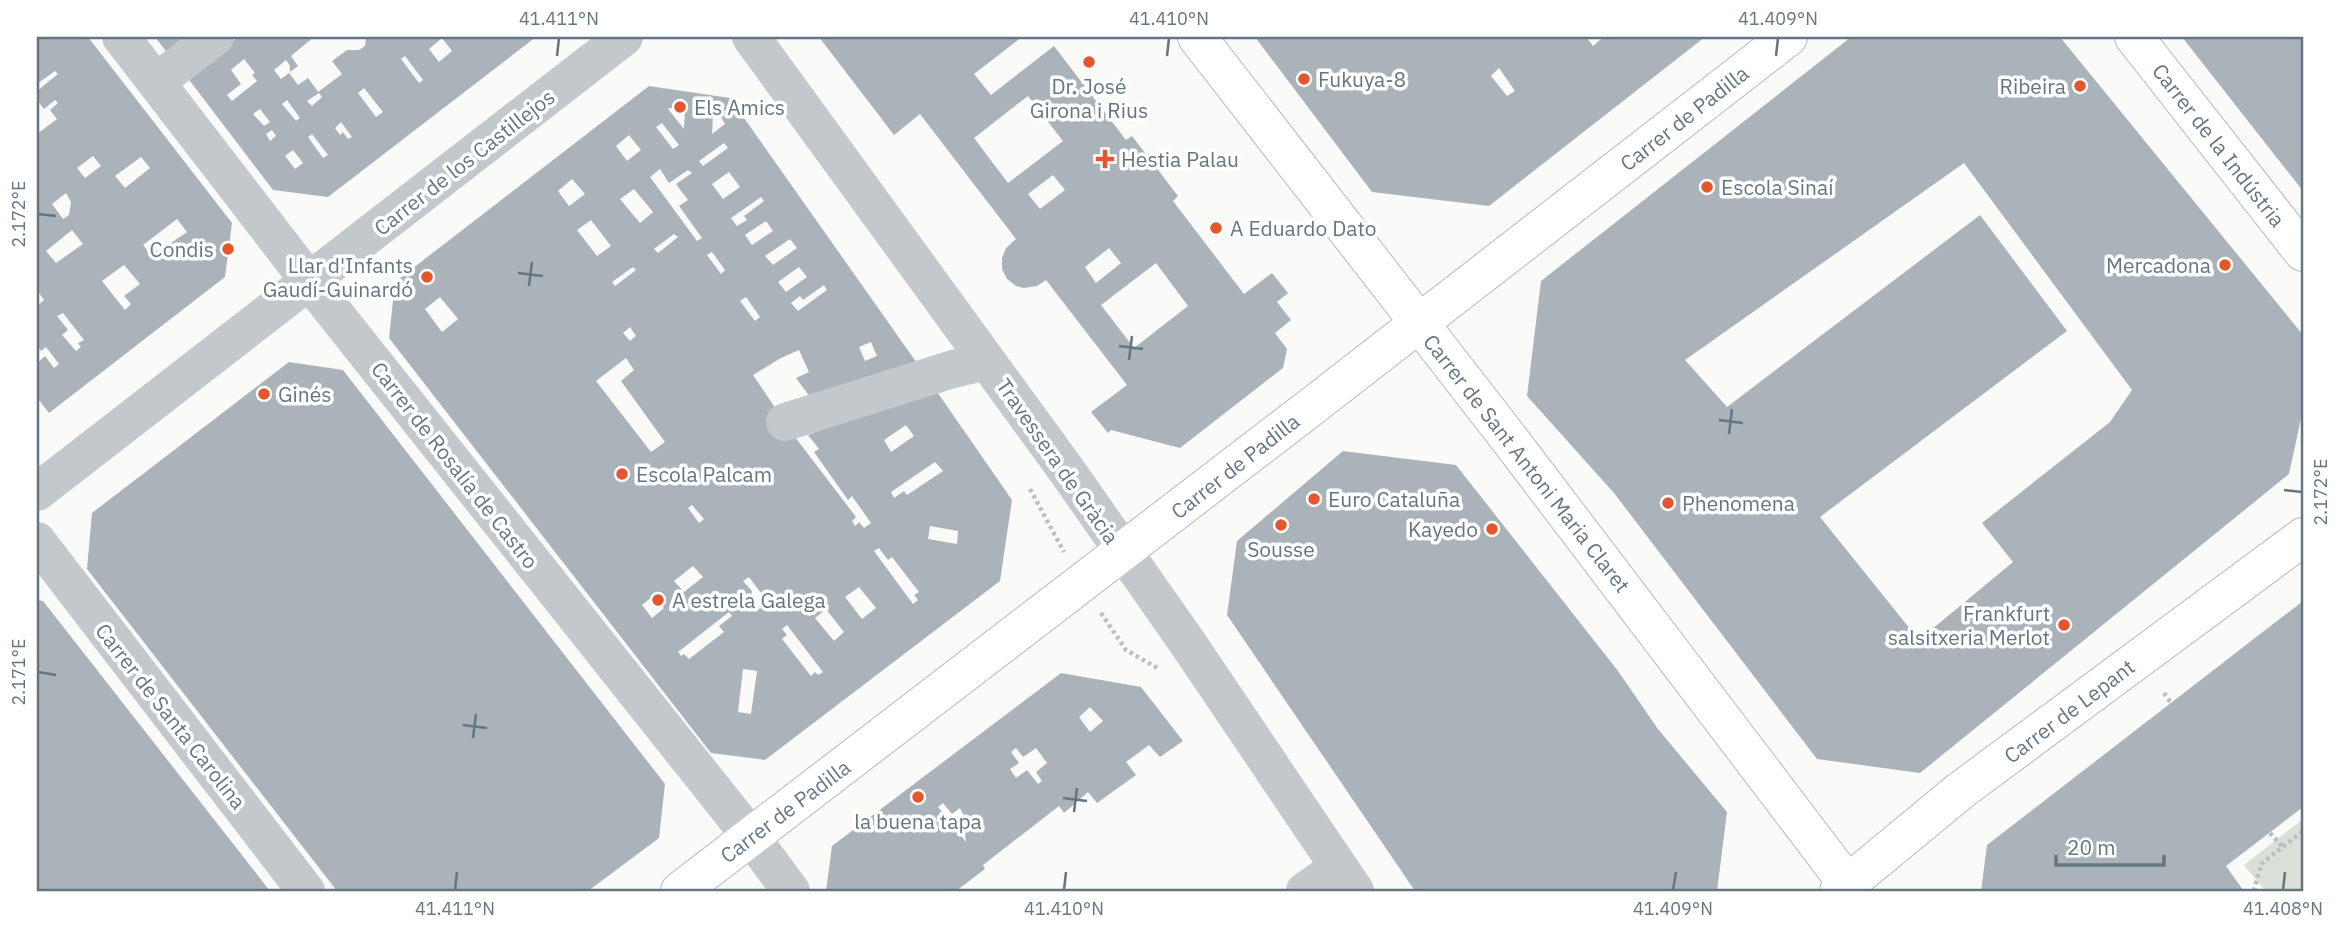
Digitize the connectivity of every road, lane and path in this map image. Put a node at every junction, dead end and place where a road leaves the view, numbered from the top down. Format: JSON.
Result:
{"nodes":[{"id":1,"x":121,"y":37,"type":"edge"},
{"id":2,"x":215,"y":37,"type":"edge"},
{"id":3,"x":624,"y":37,"type":"edge"},
{"id":4,"x":751,"y":37,"type":"edge"},
{"id":5,"x":1197,"y":37,"type":"edge"},
{"id":6,"x":1788,"y":37,"type":"edge"},
{"id":7,"x":2134,"y":37,"type":"edge"},
{"id":8,"x":156,"y":82,"type":"junction"},
{"id":9,"x":2303,"y":253,"type":"edge"},
{"id":10,"x":309,"y":281,"type":"junction"},
{"id":11,"x":1419,"y":323,"type":"junction"},
{"id":12,"x":987,"y":361,"type":"junction"},
{"id":13,"x":785,"y":422,"type":"dead end"},
{"id":14,"x":37,"y":492,"type":"edge"},
{"id":15,"x":2303,"y":537,"type":"edge"},
{"id":16,"x":37,"y":541,"type":"edge"},
{"id":17,"x":1123,"y":552,"type":"junction"},
{"id":18,"x":2164,"y":693,"type":"dead end"},
{"id":19,"x":2171,"y":703,"type":"dead end"},
{"id":20,"x":2303,"y":831,"type":"edge"},
{"id":21,"x":2270,"y":833,"type":"dead end"},
{"id":22,"x":751,"y":837,"type":"junction"},
{"id":23,"x":2283,"y":847,"type":"junction"},
{"id":24,"x":1347,"y":879,"type":"edge"},
{"id":25,"x":1847,"y":889,"type":"edge"},
{"id":26,"x":306,"y":891,"type":"edge"},
{"id":27,"x":680,"y":891,"type":"edge"},
{"id":28,"x":792,"y":891,"type":"edge"},
{"id":29,"x":1305,"y":891,"type":"edge"},
{"id":30,"x":2254,"y":891,"type":"edge"}],
"edges":[{"from":1,"to":8,"type":"street","name":"Carrer de Rosalía de Castro"},
{"from":2,"to":8,"type":"street"},
{"from":3,"to":10,"type":"street","name":"Carrer de los Castillejos"},
{"from":4,"to":12,"type":"street","name":"Travessera de Gràcia"},
{"from":5,"to":11,"type":"main road","name":"Carrer de Sant Antoni Maria Claret"},
{"from":6,"to":11,"type":"main road","name":"Carrer de Padilla"},
{"from":7,"to":9,"type":"main road","name":"Carrer de la Indústria"},
{"from":8,"to":10,"type":"street","name":"Carrer de Rosalía de Castro"},
{"from":10,"to":14,"type":"street","name":"Carrer de los Castillejos"},
{"from":10,"to":22,"type":"street","name":"Carrer de Rosalía de Castro"},
{"from":11,"to":17,"type":"main road","name":"Carrer de Padilla"},
{"from":11,"to":25,"type":"main road","name":"Carrer de Sant Antoni Maria Claret"},
{"from":12,"to":13,"type":"street"},
{"from":12,"to":17,"type":"street","name":"Travessera de Gràcia"},
{"from":15,"to":25,"type":"main road","name":"Carrer de Lepant"},
{"from":16,"to":26,"type":"street","name":"Carrer de Santa Carolina"},
{"from":17,"to":22,"type":"main road","name":"Carrer de Padilla"},
{"from":17,"to":24,"type":"street","name":"Travessera de Gràcia"},
{"from":18,"to":19,"type":"path"},
{"from":20,"to":23,"type":"path"},
{"from":21,"to":23,"type":"path"},
{"from":22,"to":27,"type":"main road","name":"Carrer de Padilla"},
{"from":22,"to":28,"type":"street","name":"Carrer de Rosalía de Castro"},
{"from":23,"to":30,"type":"path"},
{"from":24,"to":29,"type":"street"}]}
